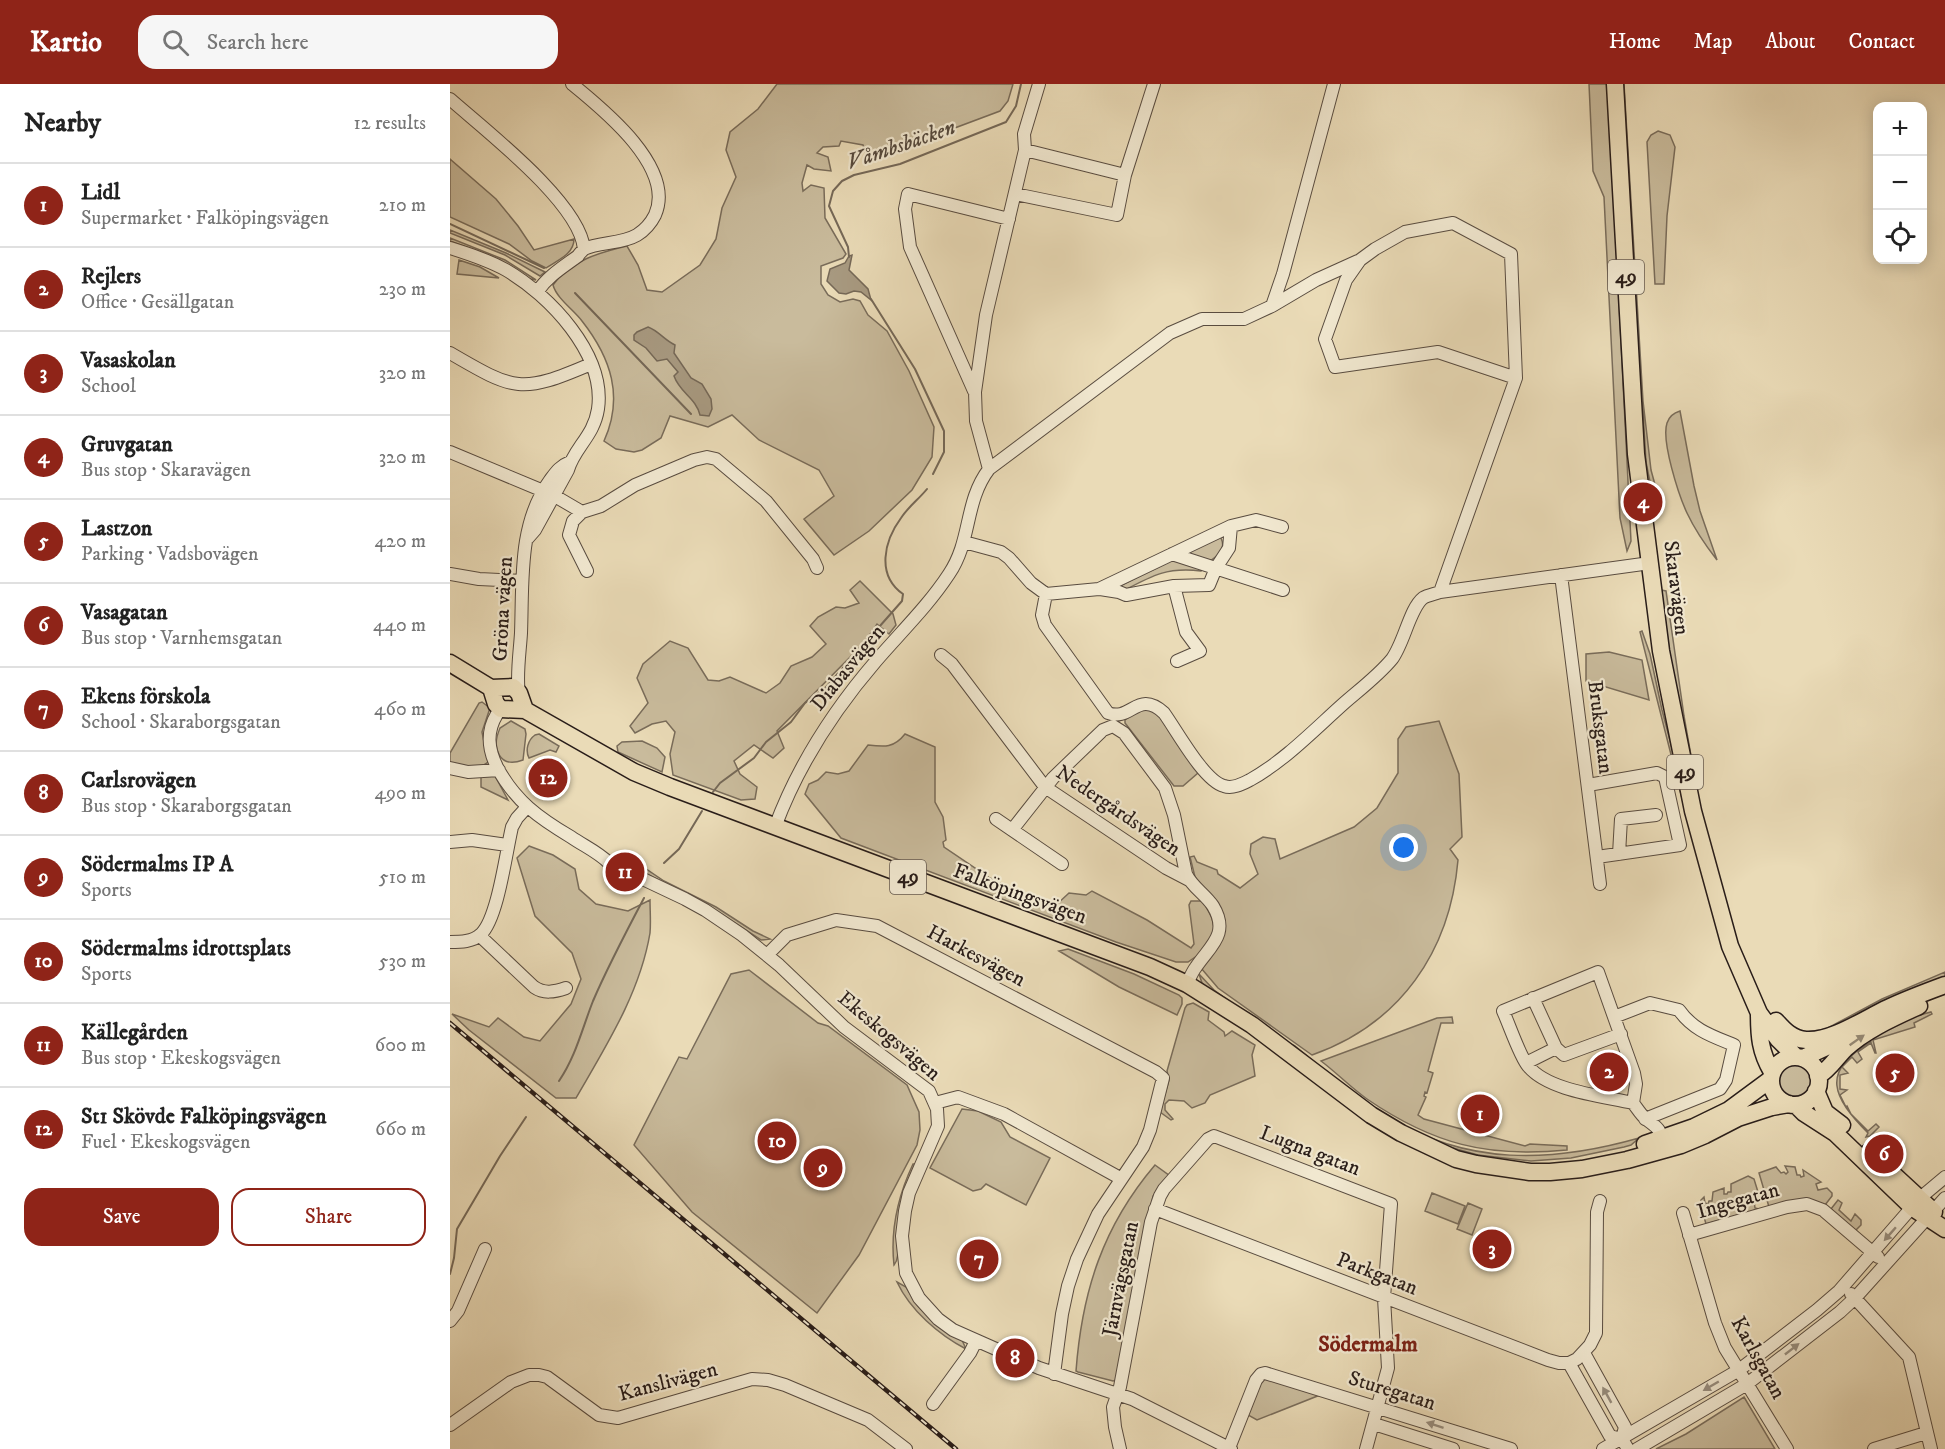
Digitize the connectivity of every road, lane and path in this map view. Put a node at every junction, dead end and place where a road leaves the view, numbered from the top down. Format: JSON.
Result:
{"nodes":[{"id":1,"x":572,"y":84,"type":"edge"},
{"id":2,"x":1039,"y":84,"type":"edge"},
{"id":3,"x":1154,"y":84,"type":"edge"},
{"id":4,"x":1334,"y":84,"type":"edge"},
{"id":5,"x":1615,"y":84,"type":"edge"},
{"id":6,"x":450,"y":99,"type":"edge"},
{"id":7,"x":1025,"y":150,"type":"junction"},
{"id":8,"x":1125,"y":175,"type":"junction"},
{"id":9,"x":1015,"y":194,"type":"junction"},
{"id":10,"x":1009,"y":219,"type":"junction"},
{"id":11,"x":450,"y":248,"type":"edge"},
{"id":12,"x":584,"y":249,"type":"junction"},
{"id":13,"x":1360,"y":260,"type":"junction"},
{"id":14,"x":537,"y":292,"type":"junction"},
{"id":15,"x":1272,"y":306,"type":"junction"},
{"id":16,"x":450,"y":353,"type":"edge"},
{"id":17,"x":591,"y":364,"type":"junction"},
{"id":18,"x":1516,"y":378,"type":"junction"},
{"id":19,"x":975,"y":392,"type":"junction"},
{"id":20,"x":450,"y":452,"type":"edge"},
{"id":21,"x":989,"y":469,"type":"junction"},
{"id":22,"x":548,"y":493,"type":"junction"},
{"id":23,"x":582,"y":512,"type":"junction"},
{"id":24,"x":1231,"y":526,"type":"junction"},
{"id":25,"x":1282,"y":527,"type":"dead end"},
{"id":26,"x":964,"y":542,"type":"junction"},
{"id":27,"x":1172,"y":554,"type":"junction"},
{"id":28,"x":1650,"y":563,"type":"junction"},
{"id":29,"x":817,"y":568,"type":"dead end"},
{"id":30,"x":1216,"y":568,"type":"junction"},
{"id":31,"x":587,"y":571,"type":"dead end"},
{"id":32,"x":450,"y":574,"type":"edge"},
{"id":33,"x":1561,"y":575,"type":"junction"},
{"id":34,"x":522,"y":581,"type":"junction"},
{"id":35,"x":1174,"y":586,"type":"junction"},
{"id":36,"x":1099,"y":589,"type":"junction"},
{"id":37,"x":1283,"y":590,"type":"dead end"},
{"id":38,"x":1440,"y":592,"type":"junction"},
{"id":39,"x":1046,"y":594,"type":"junction"},
{"id":40,"x":940,"y":655,"type":"dead end"},
{"id":41,"x":1177,"y":661,"type":"dead end"},
{"id":42,"x":450,"y":663,"type":"edge"},
{"id":43,"x":507,"y":699,"type":"junction"},
{"id":44,"x":1113,"y":720,"type":"junction"},
{"id":45,"x":450,"y":768,"type":"edge"},
{"id":46,"x":499,"y":770,"type":"junction"},
{"id":47,"x":1588,"y":785,"type":"junction"},
{"id":48,"x":1045,"y":787,"type":"junction"},
{"id":49,"x":527,"y":807,"type":"junction"},
{"id":50,"x":1656,"y":815,"type":"dead end"},
{"id":51,"x":996,"y":819,"type":"dead end"},
{"id":52,"x":775,"y":827,"type":"junction"},
{"id":53,"x":1012,"y":830,"type":"junction"},
{"id":54,"x":450,"y":842,"type":"edge"},
{"id":55,"x":507,"y":845,"type":"junction"},
{"id":56,"x":1618,"y":854,"type":"junction"},
{"id":57,"x":1597,"y":857,"type":"junction"},
{"id":58,"x":1062,"y":864,"type":"dead end"},
{"id":59,"x":1189,"y":880,"type":"junction"},
{"id":60,"x":1600,"y":884,"type":"dead end"},
{"id":61,"x":480,"y":936,"type":"junction"},
{"id":62,"x":450,"y":942,"type":"edge"},
{"id":63,"x":767,"y":955,"type":"junction"},
{"id":64,"x":1187,"y":984,"type":"junction"},
{"id":65,"x":1945,"y":985,"type":"edge"},
{"id":66,"x":566,"y":988,"type":"dead end"},
{"id":67,"x":1945,"y":995,"type":"edge"},
{"id":68,"x":1533,"y":998,"type":"junction"},
{"id":69,"x":1614,"y":1017,"type":"junction"},
{"id":70,"x":1759,"y":1020,"type":"junction"},
{"id":71,"x":1845,"y":1030,"type":"junction"},
{"id":72,"x":1621,"y":1034,"type":"junction"},
{"id":73,"x":1556,"y":1048,"type":"junction"},
{"id":74,"x":1800,"y":1058,"type":"junction"},
{"id":75,"x":1526,"y":1063,"type":"junction"},
{"id":76,"x":1773,"y":1072,"type":"junction"},
{"id":77,"x":1818,"y":1084,"type":"junction"},
{"id":78,"x":1787,"y":1102,"type":"junction"},
{"id":79,"x":935,"y":1103,"type":"junction"},
{"id":80,"x":1633,"y":1103,"type":"junction"},
{"id":81,"x":1645,"y":1119,"type":"junction"},
{"id":82,"x":1214,"y":1136,"type":"joint"},
{"id":83,"x":1657,"y":1144,"type":"junction"},
{"id":84,"x":1945,"y":1177,"type":"edge"},
{"id":85,"x":1120,"y":1178,"type":"junction"},
{"id":86,"x":1945,"y":1198,"type":"edge"},
{"id":87,"x":1600,"y":1201,"type":"dead end"},
{"id":88,"x":1155,"y":1209,"type":"junction"},
{"id":89,"x":1923,"y":1209,"type":"junction"},
{"id":90,"x":1683,"y":1213,"type":"dead end"},
{"id":91,"x":1945,"y":1222,"type":"edge"},
{"id":92,"x":1945,"y":1229,"type":"edge"},
{"id":93,"x":1689,"y":1235,"type":"junction"},
{"id":94,"x":484,"y":1249,"type":"dead end"},
{"id":95,"x":1873,"y":1253,"type":"junction"},
{"id":96,"x":1886,"y":1263,"type":"junction"},
{"id":97,"x":1844,"y":1286,"type":"junction"},
{"id":98,"x":1384,"y":1298,"type":"junction"},
{"id":99,"x":1855,"y":1298,"type":"junction"},
{"id":100,"x":450,"y":1321,"type":"edge"},
{"id":101,"x":976,"y":1341,"type":"junction"},
{"id":102,"x":1584,"y":1353,"type":"junction"},
{"id":103,"x":1569,"y":1363,"type":"junction"},
{"id":104,"x":1739,"y":1370,"type":"junction"},
{"id":105,"x":1054,"y":1374,"type":"junction"},
{"id":106,"x":1748,"y":1384,"type":"junction"},
{"id":107,"x":1118,"y":1395,"type":"junction"},
{"id":108,"x":933,"y":1404,"type":"dead end"},
{"id":109,"x":1378,"y":1407,"type":"junction"},
{"id":110,"x":1374,"y":1424,"type":"junction"},
{"id":111,"x":450,"y":1425,"type":"edge"},
{"id":112,"x":1926,"y":1434,"type":"junction"},
{"id":113,"x":1625,"y":1444,"type":"edge"},
{"id":114,"x":1230,"y":1448,"type":"edge"},
{"id":115,"x":906,"y":1449,"type":"edge"},
{"id":116,"x":1120,"y":1449,"type":"edge"},
{"id":117,"x":1366,"y":1449,"type":"edge"},
{"id":118,"x":1454,"y":1449,"type":"edge"},
{"id":119,"x":1510,"y":1449,"type":"edge"},
{"id":120,"x":1603,"y":1449,"type":"edge"},
{"id":121,"x":1637,"y":1449,"type":"edge"},
{"id":122,"x":1786,"y":1449,"type":"edge"},
{"id":123,"x":1874,"y":1449,"type":"edge"},
{"id":124,"x":1930,"y":1449,"type":"edge"}],
"edges":[{"from":1,"to":12,"type":"street"},
{"from":2,"to":7,"type":"street"},
{"from":3,"to":8,"type":"street"},
{"from":4,"to":15,"type":"street"},
{"from":5,"to":28,"type":"main road","name":"Skaravägen","number":"49"},
{"from":6,"to":12,"type":"street"},
{"from":7,"to":8,"type":"street"},
{"from":7,"to":9,"type":"street"},
{"from":8,"to":9,"type":"street"},
{"from":9,"to":10,"type":"street"},
{"from":10,"to":19,"type":"street"},
{"from":10,"to":19,"type":"street"},
{"from":11,"to":14,"type":"street","name":"Gröna vägen"},
{"from":12,"to":14,"type":"street"},
{"from":13,"to":15,"type":"street"},
{"from":13,"to":18,"type":"street"},
{"from":13,"to":18,"type":"street"},
{"from":14,"to":17,"type":"street","name":"Gröna vägen"},
{"from":15,"to":21,"type":"street"},
{"from":16,"to":17,"type":"street"},
{"from":17,"to":22,"type":"street","name":"Gröna vägen"},
{"from":18,"to":38,"type":"street"},
{"from":19,"to":21,"type":"street"},
{"from":20,"to":22,"type":"street"},
{"from":21,"to":26,"type":"street","name":"Diabasvägen"},
{"from":22,"to":23,"type":"street"},
{"from":22,"to":34,"type":"street","name":"Gröna vägen"},
{"from":23,"to":29,"type":"street"},
{"from":23,"to":31,"type":"street"},
{"from":24,"to":25,"type":"street"},
{"from":24,"to":27,"type":"street"},
{"from":24,"to":30,"type":"street"},
{"from":26,"to":39,"type":"street"},
{"from":26,"to":52,"type":"street","name":"Diabasvägen"},
{"from":27,"to":30,"type":"street"},
{"from":27,"to":36,"type":"street"},
{"from":28,"to":33,"type":"street"},
{"from":28,"to":70,"type":"main road","name":"Skaravägen","number":"49"},
{"from":30,"to":35,"type":"street"},
{"from":30,"to":37,"type":"street"},
{"from":32,"to":34,"type":"street"},
{"from":33,"to":38,"type":"street"},
{"from":33,"to":47,"type":"street","name":"Bruksgatan"},
{"from":34,"to":43,"type":"street","name":"Gröna vägen"},
{"from":35,"to":36,"type":"street"},
{"from":35,"to":41,"type":"street"},
{"from":36,"to":39,"type":"street"},
{"from":38,"to":44,"type":"street"},
{"from":39,"to":44,"type":"street"},
{"from":40,"to":48,"type":"street","name":"Nedergårdsvägen"},
{"from":42,"to":43,"type":"main road","name":"Falköpingsvägen","number":"49"},
{"from":43,"to":46,"type":"street","name":"Ekeskogsvägen"},
{"from":43,"to":52,"type":"main road","name":"Falköpingsvägen","number":"49"},
{"from":44,"to":48,"type":"street"},
{"from":44,"to":59,"type":"street"},
{"from":45,"to":46,"type":"street"},
{"from":46,"to":49,"type":"street","name":"Ekeskogsvägen"},
{"from":47,"to":56,"type":"street"},
{"from":47,"to":57,"type":"street","name":"Bruksgatan"},
{"from":48,"to":53,"type":"street"},
{"from":48,"to":59,"type":"street","name":"Nedergårdsvägen"},
{"from":49,"to":55,"type":"street"},
{"from":49,"to":63,"type":"street","name":"Ekeskogsvägen"},
{"from":50,"to":56,"type":"street"},
{"from":51,"to":53,"type":"street"},
{"from":52,"to":64,"type":"main road","name":"Falköpingsvägen","number":"49"},
{"from":53,"to":58,"type":"street"},
{"from":54,"to":55,"type":"street"},
{"from":55,"to":61,"type":"street"},
{"from":56,"to":57,"type":"street"},
{"from":57,"to":60,"type":"street","name":"Bruksgatan"},
{"from":59,"to":64,"type":"street"},
{"from":61,"to":62,"type":"street"},
{"from":61,"to":66,"type":"street"},
{"from":63,"to":79,"type":"street","name":"Ekeskogsvägen"},
{"from":63,"to":85,"type":"street","name":"Harkesvägen"},
{"from":64,"to":83,"type":"main road","name":"Falköpingsvägen","number":"49"},
{"from":65,"to":71,"type":"main road"},
{"from":77,"to":67,"type":"main road","one_way":true},
{"from":68,"to":69,"type":"street"},
{"from":68,"to":73,"type":"street"},
{"from":68,"to":75,"type":"street"},
{"from":69,"to":72,"type":"street"},
{"from":69,"to":81,"type":"street"},
{"from":70,"to":71,"type":"main road"},
{"from":70,"to":74,"type":"main road","name":"Skaravägen","number":"49"},
{"from":70,"to":76,"type":"main road","name":"Skaravägen","number":"49"},
{"from":71,"to":74,"type":"main road"},
{"from":72,"to":73,"type":"street"},
{"from":72,"to":80,"type":"street"},
{"from":73,"to":75,"type":"street"},
{"from":74,"to":76,"type":"main road","number":"49"},
{"from":74,"to":77,"type":"main road","number":"49"},
{"from":75,"to":80,"type":"street"},
{"from":76,"to":78,"type":"main road","number":"49"},
{"from":76,"to":83,"type":"main road","name":"Falköpingsvägen","number":"49"},
{"from":77,"to":78,"type":"main road","number":"49"},
{"from":77,"to":89,"type":"main road"},
{"from":78,"to":83,"type":"main road","name":"Falköpingsvägen","number":"49"},
{"from":78,"to":89,"type":"main road"},
{"from":79,"to":85,"type":"street","name":"Ekeskogsvägen"},
{"from":79,"to":101,"type":"street"},
{"from":80,"to":81,"type":"street"},
{"from":81,"to":83,"type":"street"},
{"from":82,"to":88,"type":"street","name":"Järnvägsgatan"},
{"from":82,"to":98,"type":"street","name":"Lugna gatan"},
{"from":84,"to":89,"type":"street"},
{"from":85,"to":105,"type":"street"},
{"from":86,"to":89,"type":"street"},
{"from":87,"to":102,"type":"street"},
{"from":88,"to":98,"type":"street","name":"Parkgatan"},
{"from":88,"to":107,"type":"street","name":"Järnvägsgatan"},
{"from":89,"to":91,"type":"main road"},
{"from":89,"to":92,"type":"main road"},
{"from":89,"to":95,"type":"street","one_way":true},
{"from":89,"to":96,"type":"street"},
{"from":90,"to":93,"type":"street","name":"Karlsgatan"},
{"from":93,"to":95,"type":"street","name":"Ingegatan"},
{"from":93,"to":104,"type":"street","name":"Karlsgatan"},
{"from":94,"to":100,"type":"street"},
{"from":95,"to":96,"type":"street","name":"Ingegatan"},
{"from":95,"to":97,"type":"street"},
{"from":96,"to":99,"type":"street"},
{"from":97,"to":99,"type":"street"},
{"from":97,"to":104,"type":"street"},
{"from":98,"to":103,"type":"street","name":"Parkgatan"},
{"from":98,"to":109,"type":"street"},
{"from":106,"to":99,"type":"street","one_way":true},
{"from":99,"to":112,"type":"street"},
{"from":101,"to":105,"type":"street"},
{"from":101,"to":108,"type":"street"},
{"from":102,"to":103,"type":"street"},
{"from":113,"to":102,"type":"street","one_way":true},
{"from":103,"to":113,"type":"street"},
{"from":104,"to":106,"type":"street","name":"Karlsgatan"},
{"from":104,"to":113,"type":"street","one_way":true},
{"from":105,"to":107,"type":"street"},
{"from":106,"to":121,"type":"street"},
{"from":106,"to":122,"type":"street","name":"Karlsgatan"},
{"from":107,"to":114,"type":"street"},
{"from":107,"to":116,"type":"street","name":"Järnvägsgatan"},
{"from":109,"to":110,"type":"street"},
{"from":109,"to":114,"type":"street","name":"Sturegatan"},
{"from":119,"to":109,"type":"street","name":"Sturegatan","one_way":true},
{"from":110,"to":117,"type":"street"},
{"from":110,"to":118,"type":"street","name":"Sturegatan"},
{"from":111,"to":115,"type":"street","name":"Kanslivägen"},
{"from":112,"to":123,"type":"street"},
{"from":112,"to":124,"type":"street"},
{"from":113,"to":120,"type":"street"}]}
